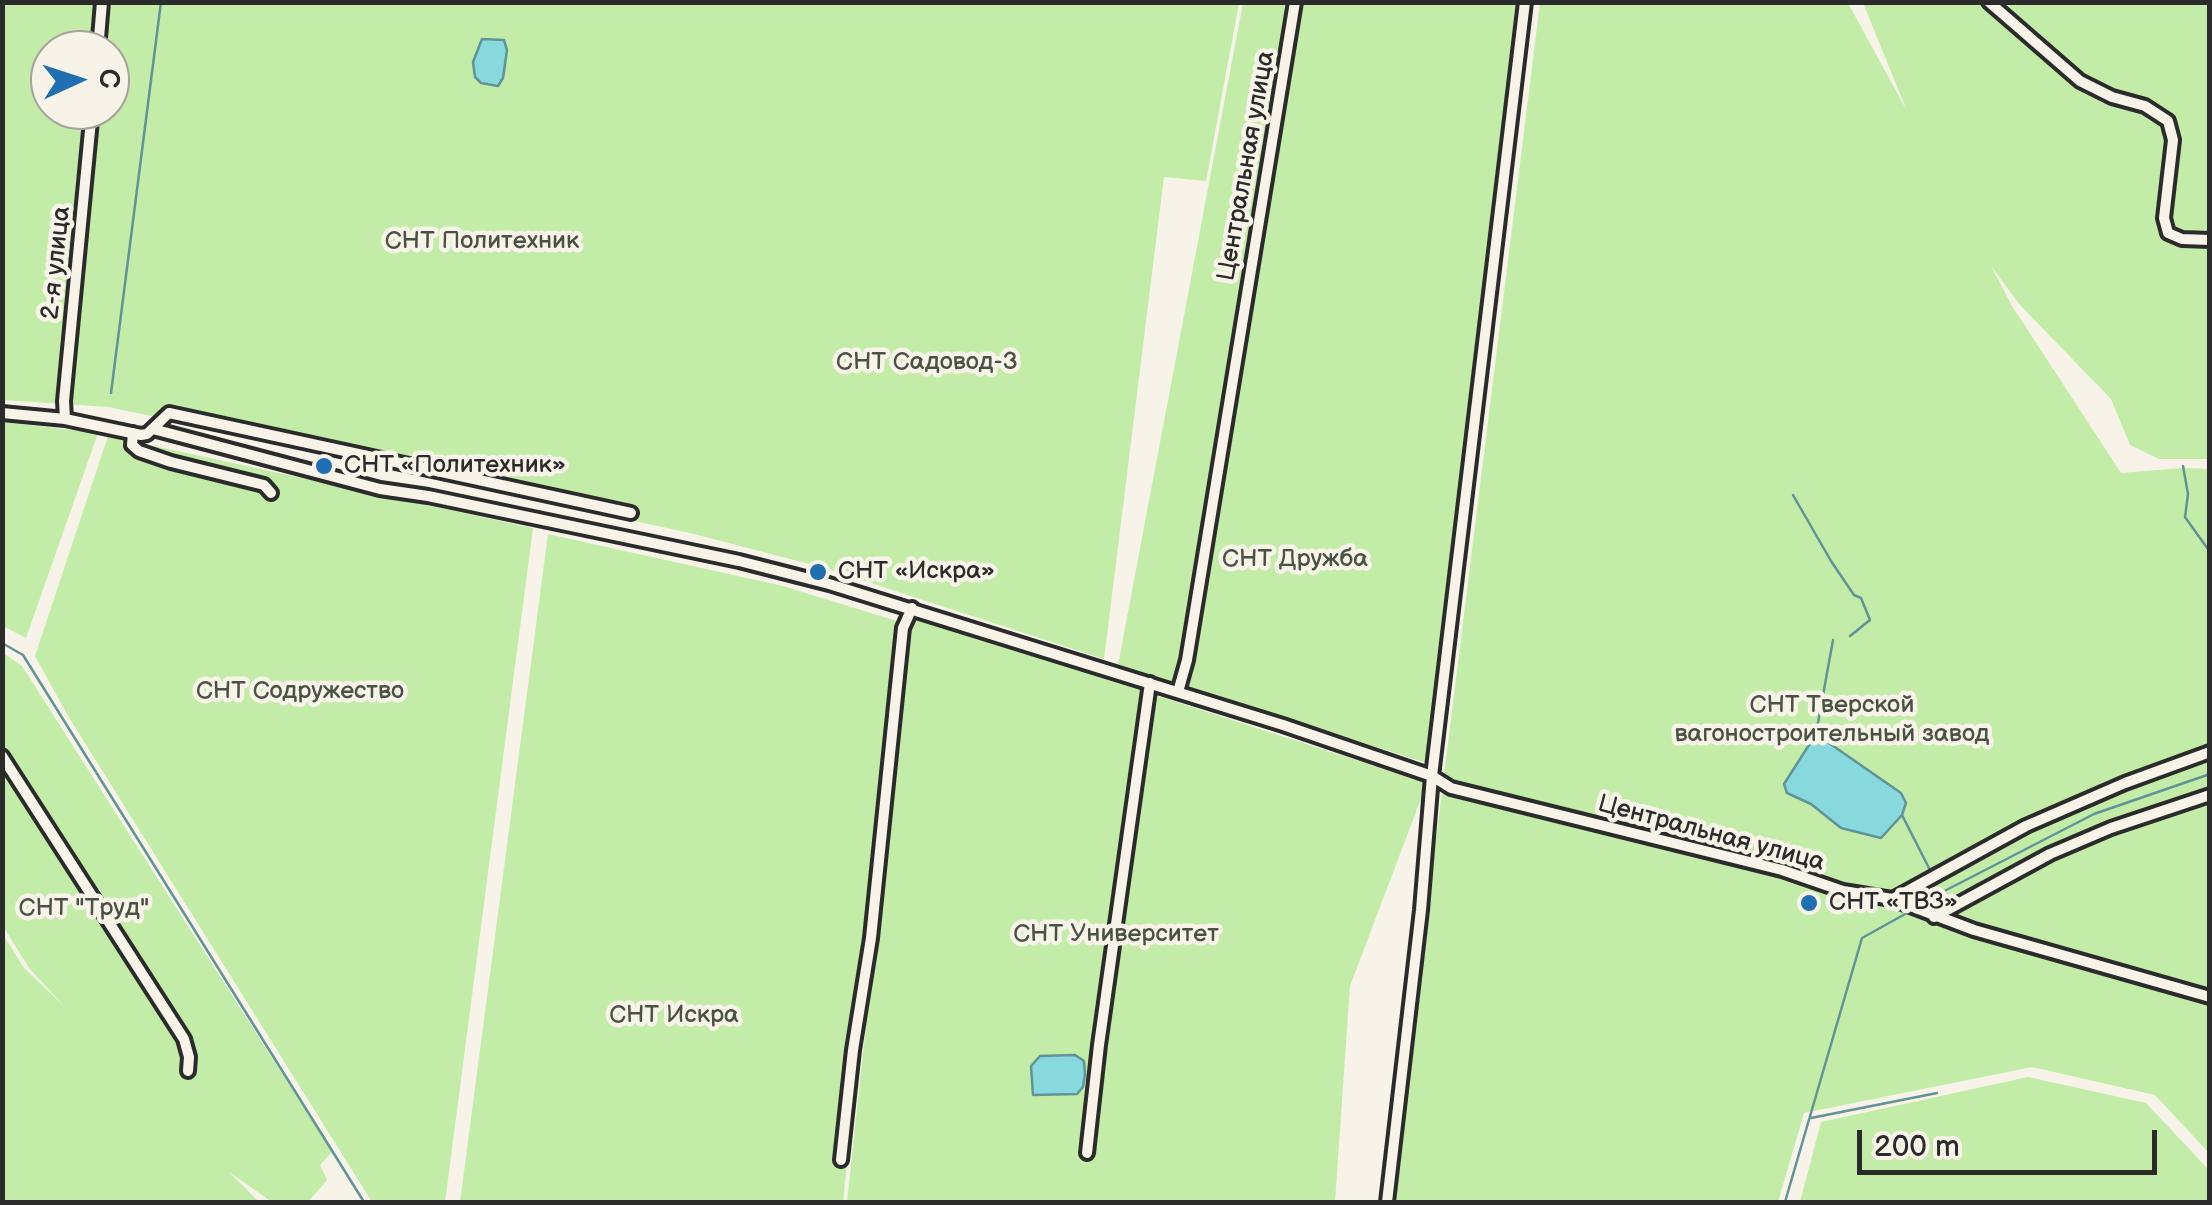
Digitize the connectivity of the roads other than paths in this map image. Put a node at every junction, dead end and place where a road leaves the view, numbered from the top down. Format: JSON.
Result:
{"nodes":[{"id":1,"x":102,"y":2,"type":"edge"},
{"id":2,"x":1295,"y":2,"type":"edge"},
{"id":3,"x":1525,"y":2,"type":"edge"},
{"id":4,"x":1989,"y":2,"type":"edge"},
{"id":5,"x":100,"y":30,"type":"edge"},
{"id":6,"x":90,"y":130,"type":"edge"},
{"id":7,"x":2210,"y":240,"type":"edge"},
{"id":8,"x":2,"y":412,"type":"edge"},
{"id":9,"x":65,"y":419,"type":"junction"},
{"id":10,"x":153,"y":428,"type":"junction"},
{"id":11,"x":133,"y":433,"type":"junction"},
{"id":12,"x":271,"y":494,"type":"dead end"},
{"id":13,"x":631,"y":513,"type":"dead end"},
{"id":14,"x":912,"y":608,"type":"junction"},
{"id":15,"x":1150,"y":683,"type":"junction"},
{"id":16,"x":1178,"y":692,"type":"junction"},
{"id":17,"x":2210,"y":752,"type":"edge"},
{"id":18,"x":2,"y":756,"type":"edge"},
{"id":19,"x":1432,"y":776,"type":"junction"},
{"id":20,"x":2210,"y":795,"type":"edge"},
{"id":21,"x":1892,"y":899,"type":"junction"},
{"id":22,"x":1934,"y":917,"type":"junction"},
{"id":23,"x":2210,"y":998,"type":"edge"},
{"id":24,"x":188,"y":1071,"type":"dead end"},
{"id":25,"x":1087,"y":1153,"type":"dead end"},
{"id":26,"x":841,"y":1160,"type":"dead end"},
{"id":27,"x":1387,"y":1202,"type":"edge"}],
"edges":[{"from":1,"to":5,"type":"street"},
{"from":2,"to":16,"type":"street","name":"Центральная улица"},
{"from":3,"to":19,"type":"street"},
{"from":4,"to":7,"type":"street"},
{"from":6,"to":9,"type":"street","name":"2-я улица"},
{"from":8,"to":9,"type":"street"},
{"from":9,"to":11,"type":"street"},
{"from":10,"to":11,"type":"street"},
{"from":10,"to":13,"type":"street"},
{"from":10,"to":14,"type":"street","name":"Центральная улица"},
{"from":11,"to":12,"type":"street"},
{"from":14,"to":15,"type":"street","name":"Центральная улица"},
{"from":14,"to":26,"type":"street"},
{"from":15,"to":16,"type":"street","name":"Центральная улица"},
{"from":15,"to":25,"type":"street"},
{"from":16,"to":19,"type":"street","name":"Центральная улица"},
{"from":17,"to":21,"type":"street"},
{"from":18,"to":24,"type":"street"},
{"from":19,"to":21,"type":"street","name":"Центральная улица"},
{"from":19,"to":27,"type":"street"},
{"from":20,"to":22,"type":"street"},
{"from":21,"to":22,"type":"street","name":"Центральная улица"},
{"from":22,"to":23,"type":"street","name":"Центральная улица"}]}
